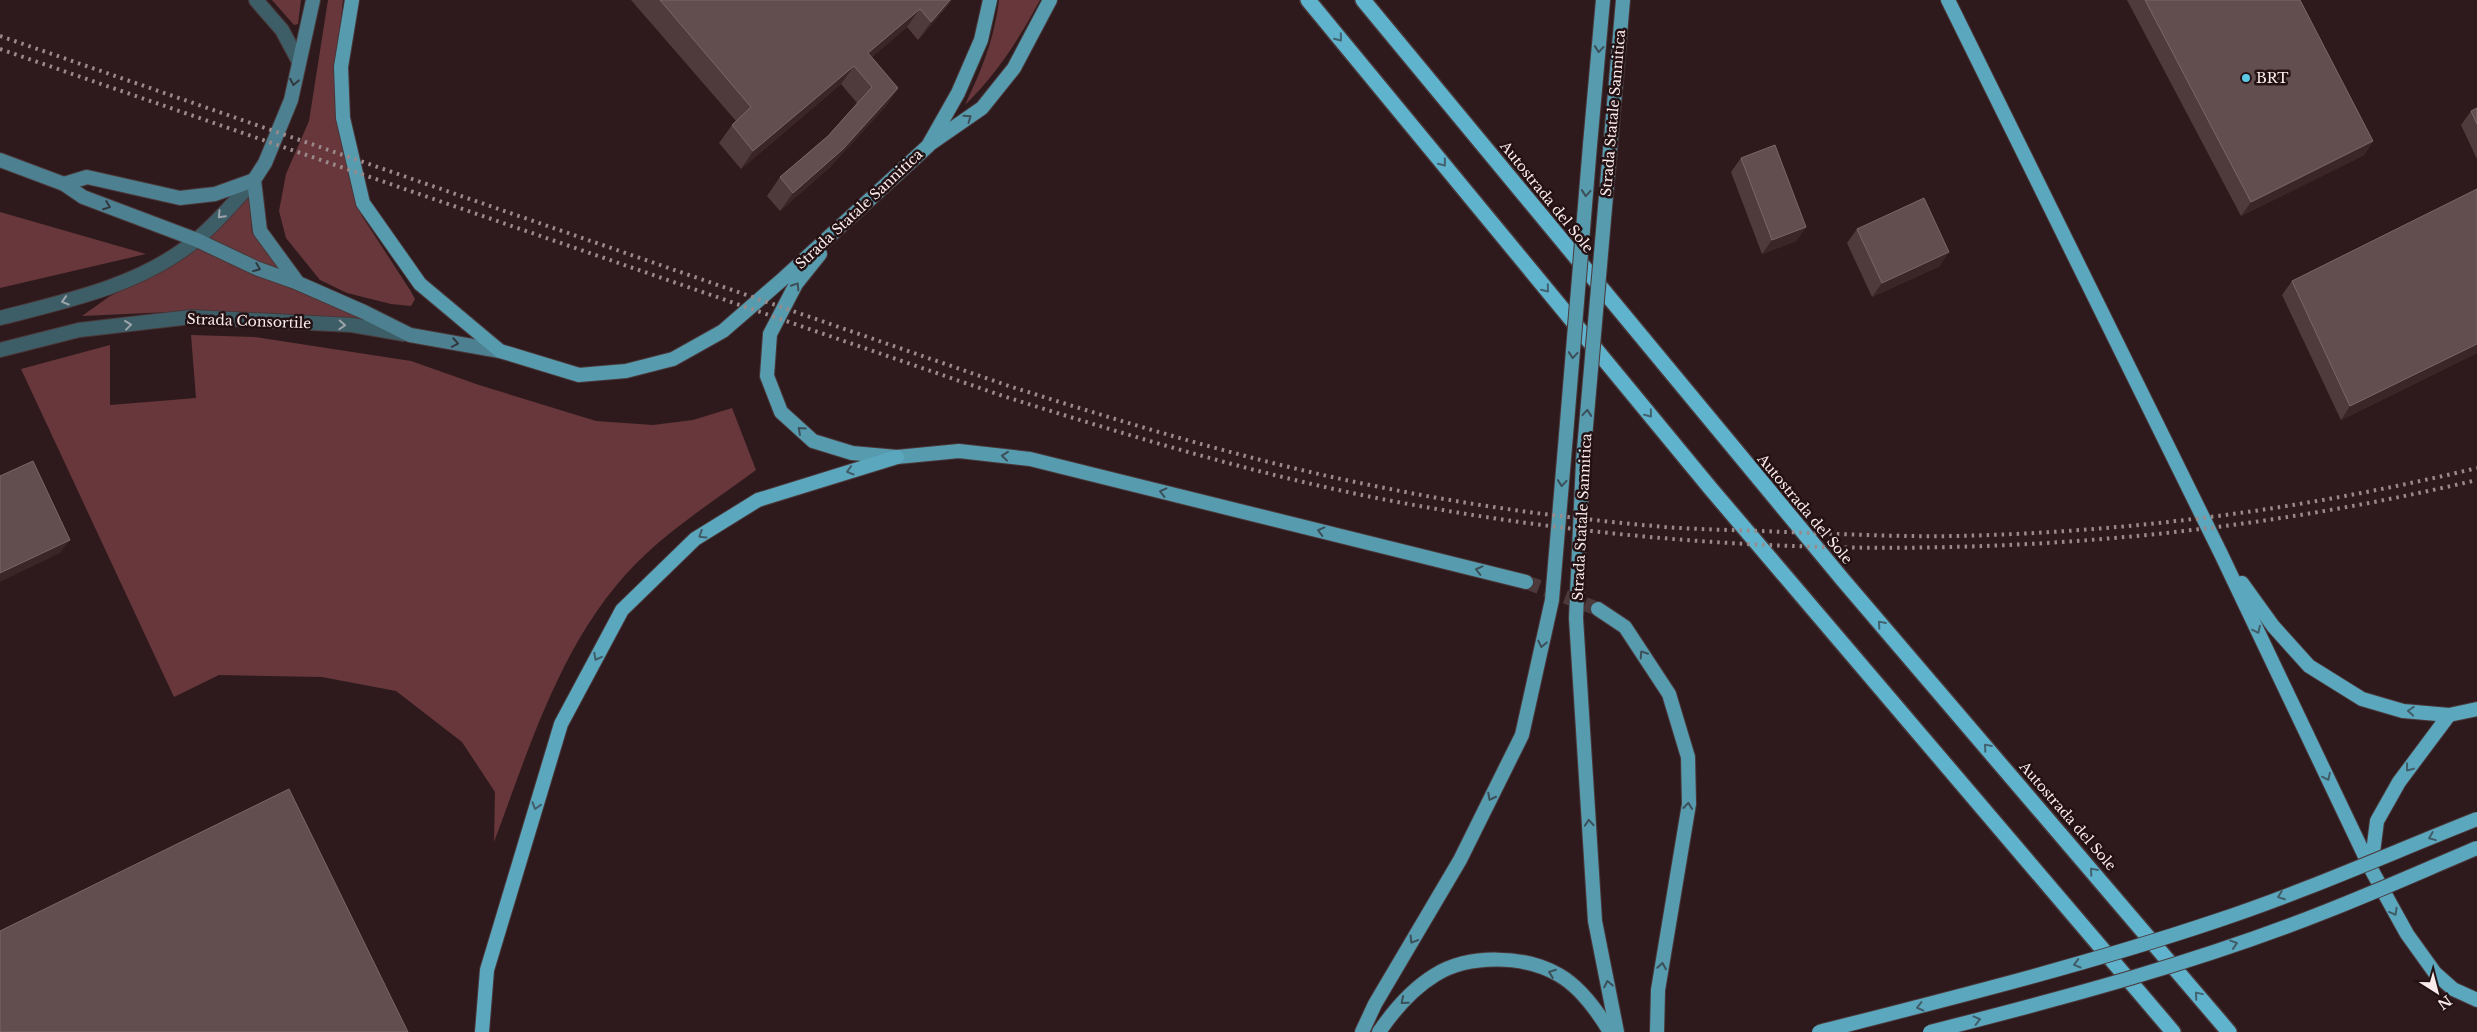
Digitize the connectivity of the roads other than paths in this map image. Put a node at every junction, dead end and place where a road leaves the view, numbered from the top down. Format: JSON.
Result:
{"nodes":[{"id":1,"x":256,"y":0,"type":"edge"},
{"id":2,"x":313,"y":0,"type":"edge"},
{"id":3,"x":352,"y":0,"type":"edge"},
{"id":4,"x":990,"y":0,"type":"edge"},
{"id":5,"x":1050,"y":0,"type":"edge"},
{"id":6,"x":1308,"y":0,"type":"edge"},
{"id":7,"x":1363,"y":0,"type":"edge"},
{"id":8,"x":1603,"y":0,"type":"edge"},
{"id":9,"x":1623,"y":0,"type":"edge"},
{"id":10,"x":1948,"y":0,"type":"edge"},
{"id":11,"x":298,"y":60,"type":"junction"},
{"id":12,"x":928,"y":146,"type":"junction"},
{"id":13,"x":0,"y":160,"type":"edge"},
{"id":14,"x":254,"y":180,"type":"junction"},
{"id":15,"x":64,"y":184,"type":"junction"},
{"id":16,"x":846,"y":220,"type":"junction"},
{"id":17,"x":197,"y":240,"type":"junction"},
{"id":18,"x":298,"y":283,"type":"junction"},
{"id":19,"x":0,"y":318,"type":"edge"},
{"id":20,"x":410,"y":335,"type":"junction"},
{"id":21,"x":0,"y":350,"type":"edge"},
{"id":22,"x":500,"y":351,"type":"junction"},
{"id":23,"x":896,"y":457,"type":"junction"},
{"id":24,"x":2221,"y":554,"type":"junction"},
{"id":25,"x":1526,"y":582,"type":"tunnel mouth"},
{"id":26,"x":1598,"y":609,"type":"tunnel mouth"},
{"id":27,"x":2477,"y":710,"type":"edge"},
{"id":28,"x":2449,"y":715,"type":"junction"},
{"id":29,"x":2477,"y":819,"type":"edge"},
{"id":30,"x":2477,"y":848,"type":"edge"},
{"id":31,"x":2371,"y":869,"type":"junction"},
{"id":32,"x":2477,"y":1000,"type":"edge"},
{"id":33,"x":482,"y":1032,"type":"edge"},
{"id":34,"x":1362,"y":1032,"type":"edge"},
{"id":35,"x":1379,"y":1032,"type":"edge"},
{"id":36,"x":1610,"y":1032,"type":"edge"},
{"id":37,"x":1617,"y":1032,"type":"edge"},
{"id":38,"x":1657,"y":1032,"type":"edge"},
{"id":39,"x":1819,"y":1032,"type":"edge"},
{"id":40,"x":1930,"y":1032,"type":"edge"},
{"id":41,"x":2173,"y":1032,"type":"edge"},
{"id":42,"x":2229,"y":1032,"type":"edge"}],
"edges":[{"from":1,"to":11,"type":"street"},
{"from":2,"to":11,"type":"main road"},
{"from":3,"to":22,"type":"main road"},
{"from":4,"to":12,"type":"main road","name":"Strada Statale Sannitica"},
{"from":12,"to":5,"type":"main road","one_way":true},
{"from":6,"to":41,"type":"highway","one_way":true},
{"from":42,"to":7,"type":"highway","name":"Autostrada del Sole","one_way":true},
{"from":8,"to":34,"type":"main road","name":"Strada Statale Sannitica","one_way":true,"bridge":true},
{"from":37,"to":9,"type":"main road","name":"Strada Statale Sannitica","one_way":true,"bridge":true},
{"from":10,"to":24,"type":"highway"},
{"from":11,"to":14,"type":"main road","one_way":true},
{"from":12,"to":16,"type":"main road","name":"Strada Statale Sannitica"},
{"from":13,"to":15,"type":"main road"},
{"from":14,"to":15,"type":"main road"},
{"from":14,"to":17,"type":"street","one_way":true},
{"from":14,"to":18,"type":"main road"},
{"from":15,"to":17,"type":"main road","one_way":true},
{"from":16,"to":22,"type":"main road","name":"Strada Statale Sannitica"},
{"from":23,"to":16,"type":"main road","one_way":true},
{"from":17,"to":18,"type":"main road","one_way":true},
{"from":17,"to":19,"type":"street","one_way":true},
{"from":18,"to":20,"type":"main road"},
{"from":21,"to":20,"type":"street","name":"Strada Consortile","one_way":true},
{"from":20,"to":22,"type":"main road","one_way":true},
{"from":25,"to":23,"type":"main road","one_way":true},
{"from":23,"to":33,"type":"highway","one_way":true},
{"from":28,"to":24,"type":"highway","one_way":true},
{"from":24,"to":31,"type":"highway","one_way":true},
{"from":38,"to":26,"type":"main road","one_way":true},
{"from":27,"to":28,"type":"highway"},
{"from":28,"to":31,"type":"highway","one_way":true},
{"from":29,"to":39,"type":"highway","one_way":true,"bridge":true},
{"from":40,"to":30,"type":"highway","one_way":true,"bridge":true},
{"from":31,"to":32,"type":"highway","one_way":true},
{"from":36,"to":35,"type":"main road","one_way":true}]}
